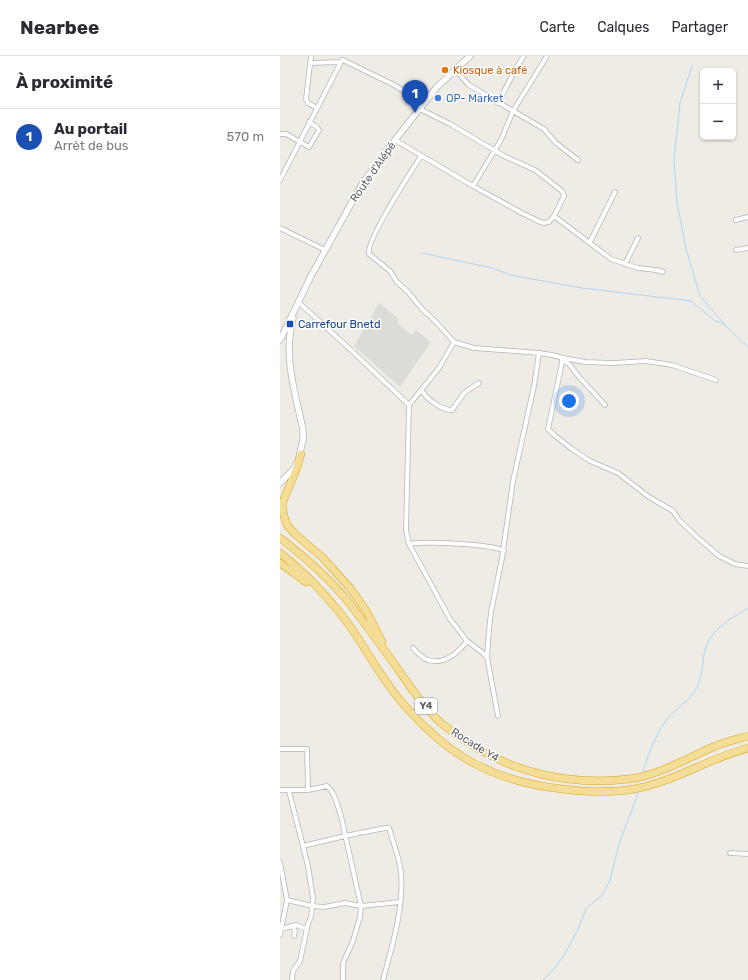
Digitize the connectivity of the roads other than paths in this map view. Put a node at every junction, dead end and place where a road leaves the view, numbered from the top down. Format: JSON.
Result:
{"nodes":[{"id":1,"x":311,"y":56,"type":"edge"},
{"id":2,"x":470,"y":56,"type":"edge"},
{"id":3,"x":524,"y":56,"type":"edge"},
{"id":4,"x":548,"y":56,"type":"edge"},
{"id":5,"x":344,"y":60,"type":"edge"},
{"id":6,"x":311,"y":63,"type":"junction"},
{"id":7,"x":455,"y":70,"type":"junction"},
{"id":8,"x":498,"y":103,"type":"junction"},
{"id":9,"x":317,"y":108,"type":"junction"},
{"id":10,"x":420,"y":109,"type":"junction"},
{"id":11,"x":513,"y":111,"type":"junction"},
{"id":12,"x":310,"y":122,"type":"junction"},
{"id":13,"x":280,"y":134,"type":"edge"},
{"id":14,"x":394,"y":140,"type":"junction"},
{"id":15,"x":299,"y":142,"type":"junction"},
{"id":16,"x":495,"y":150,"type":"junction"},
{"id":17,"x":421,"y":156,"type":"junction"},
{"id":18,"x":578,"y":160,"type":"dead end"},
{"id":19,"x":281,"y":177,"type":"edge"},
{"id":20,"x":473,"y":186,"type":"junction"},
{"id":21,"x":615,"y":192,"type":"dead end"},
{"id":22,"x":554,"y":216,"type":"junction"},
{"id":23,"x":748,"y":217,"type":"edge"},
{"id":24,"x":736,"y":220,"type":"dead end"},
{"id":25,"x":280,"y":228,"type":"edge"},
{"id":26,"x":638,"y":238,"type":"dead end"},
{"id":27,"x":590,"y":242,"type":"junction"},
{"id":28,"x":748,"y":248,"type":"edge"},
{"id":29,"x":325,"y":250,"type":"junction"},
{"id":30,"x":736,"y":250,"type":"dead end"},
{"id":31,"x":625,"y":264,"type":"junction"},
{"id":32,"x":663,"y":272,"type":"dead end"},
{"id":33,"x":298,"y":302,"type":"junction"},
{"id":34,"x":280,"y":340,"type":"edge"},
{"id":35,"x":454,"y":342,"type":"junction"},
{"id":36,"x":539,"y":353,"type":"junction"},
{"id":37,"x":562,"y":359,"type":"junction"},
{"id":38,"x":716,"y":380,"type":"dead end"},
{"id":39,"x":479,"y":383,"type":"dead end"},
{"id":40,"x":422,"y":391,"type":"junction"},
{"id":41,"x":409,"y":405,"type":"junction"},
{"id":42,"x":605,"y":405,"type":"dead end"},
{"id":43,"x":301,"y":454,"type":"junction"},
{"id":44,"x":280,"y":483,"type":"edge"},
{"id":45,"x":280,"y":538,"type":"edge"},
{"id":46,"x":409,"y":544,"type":"junction"},
{"id":47,"x":504,"y":550,"type":"junction"},
{"id":48,"x":280,"y":553,"type":"edge"},
{"id":49,"x":280,"y":563,"type":"edge"},
{"id":50,"x":748,"y":566,"type":"edge"},
{"id":51,"x":323,"y":593,"type":"junction"},
{"id":52,"x":467,"y":641,"type":"junction"},
{"id":53,"x":413,"y":648,"type":"dead end"},
{"id":54,"x":487,"y":657,"type":"junction"},
{"id":55,"x":390,"y":658,"type":"junction"},
{"id":56,"x":498,"y":716,"type":"dead end"},
{"id":57,"x":748,"y":736,"type":"edge"},
{"id":58,"x":748,"y":748,"type":"edge"},
{"id":59,"x":280,"y":749,"type":"edge"},
{"id":60,"x":280,"y":790,"type":"edge"},
{"id":61,"x":289,"y":790,"type":"junction"},
{"id":62,"x":308,"y":790,"type":"junction"},
{"id":63,"x":345,"y":836,"type":"junction"},
{"id":64,"x":303,"y":846,"type":"junction"},
{"id":65,"x":730,"y":853,"type":"dead end"},
{"id":66,"x":748,"y":854,"type":"edge"},
{"id":67,"x":280,"y":862,"type":"edge"},
{"id":68,"x":286,"y":900,"type":"junction"},
{"id":69,"x":400,"y":902,"type":"junction"},
{"id":70,"x":312,"y":906,"type":"junction"},
{"id":71,"x":361,"y":906,"type":"junction"},
{"id":72,"x":293,"y":926,"type":"junction"},
{"id":73,"x":307,"y":928,"type":"junction"},
{"id":74,"x":281,"y":929,"type":"junction"},
{"id":75,"x":280,"y":936,"type":"edge"},
{"id":76,"x":294,"y":936,"type":"dead end"},
{"id":77,"x":292,"y":980,"type":"edge"},
{"id":78,"x":343,"y":980,"type":"edge"},
{"id":79,"x":383,"y":980,"type":"edge"}],
"edges":[{"from":1,"to":6,"type":"street"},
{"from":2,"to":7,"type":"main road","name":"Route d'Alépé"},
{"from":3,"to":8,"type":"street"},
{"from":4,"to":11,"type":"street"},
{"from":5,"to":6,"type":"street"},
{"from":5,"to":9,"type":"street"},
{"from":5,"to":10,"type":"street"},
{"from":6,"to":9,"type":"street"},
{"from":7,"to":8,"type":"street"},
{"from":7,"to":10,"type":"main road","name":"Route d'Alépé"},
{"from":8,"to":11,"type":"street"},
{"from":9,"to":12,"type":"street"},
{"from":10,"to":14,"type":"main road","name":"Route d'Alépé"},
{"from":10,"to":16,"type":"street"},
{"from":11,"to":16,"type":"street"},
{"from":11,"to":18,"type":"street"},
{"from":12,"to":15,"type":"street"},
{"from":12,"to":15,"type":"street"},
{"from":13,"to":15,"type":"street"},
{"from":14,"to":17,"type":"street"},
{"from":14,"to":29,"type":"main road","name":"Route d'Alépé"},
{"from":15,"to":19,"type":"street"},
{"from":16,"to":20,"type":"street"},
{"from":16,"to":22,"type":"street"},
{"from":17,"to":20,"type":"street"},
{"from":17,"to":35,"type":"street"},
{"from":20,"to":22,"type":"street"},
{"from":21,"to":27,"type":"street"},
{"from":22,"to":27,"type":"street"},
{"from":23,"to":24,"type":"street"},
{"from":25,"to":29,"type":"street"},
{"from":26,"to":31,"type":"street"},
{"from":27,"to":31,"type":"street"},
{"from":28,"to":30,"type":"street"},
{"from":29,"to":33,"type":"main road","name":"Route d'Alépé"},
{"from":31,"to":32,"type":"street"},
{"from":33,"to":34,"type":"main road","name":"Route d'Alépé"},
{"from":33,"to":41,"type":"street"},
{"from":33,"to":43,"type":"main road","name":"Route d'Alépé"},
{"from":35,"to":36,"type":"street"},
{"from":35,"to":40,"type":"street"},
{"from":36,"to":37,"type":"street"},
{"from":36,"to":47,"type":"street"},
{"from":37,"to":38,"type":"street"},
{"from":37,"to":42,"type":"street"},
{"from":37,"to":50,"type":"street"},
{"from":39,"to":40,"type":"street"},
{"from":40,"to":41,"type":"street"},
{"from":41,"to":46,"type":"street"},
{"from":43,"to":44,"type":"main road","name":"Route d'Alépé"},
{"from":43,"to":55,"type":"highway"},
{"from":45,"to":55,"type":"highway","name":"Rocade Y4","number":"Y4"},
{"from":46,"to":47,"type":"street"},
{"from":46,"to":52,"type":"street"},
{"from":47,"to":54,"type":"street"},
{"from":48,"to":51,"type":"highway","name":"Rocade Y4","number":"Y4"},
{"from":49,"to":51,"type":"highway"},
{"from":51,"to":58,"type":"highway","name":"Rocade Y4","number":"Y4"},
{"from":52,"to":53,"type":"street"},
{"from":52,"to":54,"type":"street"},
{"from":54,"to":56,"type":"street"},
{"from":55,"to":57,"type":"highway","name":"Rocade Y4","number":"Y4"},
{"from":59,"to":62,"type":"street"},
{"from":60,"to":61,"type":"street"},
{"from":61,"to":62,"type":"street"},
{"from":61,"to":64,"type":"street"},
{"from":62,"to":63,"type":"street"},
{"from":63,"to":64,"type":"street"},
{"from":63,"to":69,"type":"street"},
{"from":63,"to":71,"type":"street"},
{"from":64,"to":70,"type":"street"},
{"from":65,"to":66,"type":"street"},
{"from":67,"to":68,"type":"street"},
{"from":68,"to":70,"type":"street"},
{"from":68,"to":74,"type":"street"},
{"from":69,"to":71,"type":"street"},
{"from":69,"to":79,"type":"street"},
{"from":70,"to":71,"type":"street"},
{"from":70,"to":73,"type":"street"},
{"from":71,"to":78,"type":"street"},
{"from":72,"to":73,"type":"street"},
{"from":72,"to":74,"type":"street"},
{"from":72,"to":76,"type":"street"},
{"from":73,"to":77,"type":"street"},
{"from":74,"to":75,"type":"street"}]}
